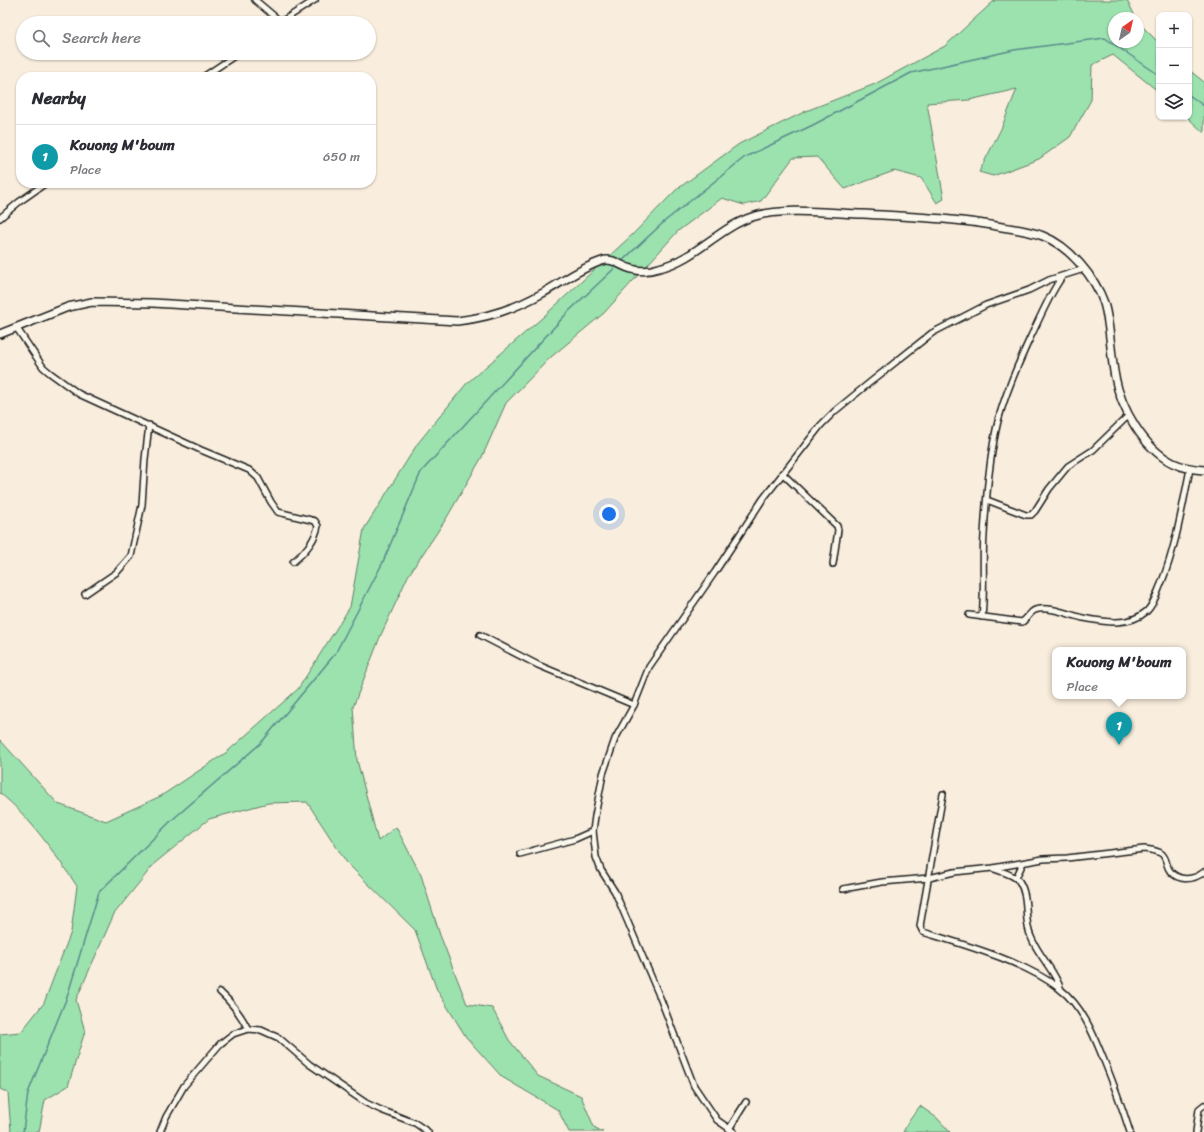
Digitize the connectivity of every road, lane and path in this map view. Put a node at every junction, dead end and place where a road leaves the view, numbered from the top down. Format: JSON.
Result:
{"nodes":[{"id":1,"x":255,"y":0,"type":"edge"},
{"id":2,"x":315,"y":0,"type":"edge"},
{"id":3,"x":273,"y":16,"type":"edge"},
{"id":4,"x":290,"y":16,"type":"edge"},
{"id":5,"x":228,"y":60,"type":"edge"},
{"id":6,"x":210,"y":72,"type":"edge"},
{"id":7,"x":39,"y":188,"type":"edge"},
{"id":8,"x":0,"y":218,"type":"edge"},
{"id":9,"x":1084,"y":269,"type":"junction"},
{"id":10,"x":1062,"y":277,"type":"junction"},
{"id":11,"x":16,"y":327,"type":"junction"},
{"id":12,"x":0,"y":334,"type":"edge"},
{"id":13,"x":1129,"y":415,"type":"junction"},
{"id":14,"x":149,"y":425,"type":"junction"},
{"id":15,"x":1190,"y":469,"type":"junction"},
{"id":16,"x":1204,"y":470,"type":"edge"},
{"id":17,"x":782,"y":473,"type":"junction"},
{"id":18,"x":987,"y":500,"type":"junction"},
{"id":19,"x":293,"y":562,"type":"dead end"},
{"id":20,"x":833,"y":564,"type":"dead end"},
{"id":21,"x":85,"y":594,"type":"dead end"},
{"id":22,"x":970,"y":615,"type":"dead end"},
{"id":23,"x":982,"y":618,"type":"junction"},
{"id":24,"x":480,"y":635,"type":"dead end"},
{"id":25,"x":634,"y":705,"type":"junction"},
{"id":26,"x":944,"y":794,"type":"dead end"},
{"id":27,"x":593,"y":831,"type":"junction"},
{"id":28,"x":520,"y":854,"type":"dead end"},
{"id":29,"x":1023,"y":863,"type":"junction"},
{"id":30,"x":993,"y":868,"type":"junction"},
{"id":31,"x":1204,"y":872,"type":"edge"},
{"id":32,"x":929,"y":878,"type":"junction"},
{"id":33,"x":1016,"y":878,"type":"junction"},
{"id":34,"x":843,"y":889,"type":"dead end"},
{"id":35,"x":1061,"y":990,"type":"junction"},
{"id":36,"x":220,"y":992,"type":"dead end"},
{"id":37,"x":248,"y":1029,"type":"junction"},
{"id":38,"x":746,"y":1102,"type":"dead end"},
{"id":39,"x":1204,"y":1106,"type":"edge"},
{"id":40,"x":732,"y":1131,"type":"edge"},
{"id":41,"x":160,"y":1132,"type":"edge"},
{"id":42,"x":428,"y":1132,"type":"edge"},
{"id":43,"x":1130,"y":1132,"type":"edge"},
{"id":44,"x":1196,"y":1132,"type":"edge"}],
"edges":[{"from":1,"to":3,"type":"street"},
{"from":2,"to":4,"type":"street"},
{"from":5,"to":6,"type":"street"},
{"from":7,"to":8,"type":"street"},
{"from":9,"to":10,"type":"street"},
{"from":9,"to":11,"type":"street"},
{"from":9,"to":13,"type":"street"},
{"from":10,"to":17,"type":"street"},
{"from":10,"to":18,"type":"street"},
{"from":11,"to":12,"type":"street"},
{"from":11,"to":14,"type":"street"},
{"from":13,"to":15,"type":"street"},
{"from":13,"to":18,"type":"street"},
{"from":14,"to":19,"type":"street"},
{"from":14,"to":21,"type":"street"},
{"from":15,"to":16,"type":"street"},
{"from":15,"to":23,"type":"street"},
{"from":17,"to":20,"type":"street"},
{"from":17,"to":25,"type":"street"},
{"from":18,"to":23,"type":"street"},
{"from":22,"to":23,"type":"street"},
{"from":24,"to":25,"type":"street"},
{"from":25,"to":27,"type":"street"},
{"from":26,"to":32,"type":"street"},
{"from":27,"to":28,"type":"street"},
{"from":27,"to":40,"type":"street"},
{"from":29,"to":30,"type":"street"},
{"from":29,"to":31,"type":"street"},
{"from":29,"to":33,"type":"street"},
{"from":30,"to":32,"type":"street"},
{"from":30,"to":33,"type":"street"},
{"from":32,"to":34,"type":"street"},
{"from":32,"to":35,"type":"street"},
{"from":33,"to":35,"type":"street"},
{"from":35,"to":43,"type":"street"},
{"from":36,"to":37,"type":"street"},
{"from":37,"to":41,"type":"street"},
{"from":37,"to":42,"type":"street"},
{"from":38,"to":40,"type":"street"},
{"from":39,"to":44,"type":"street"}]}
